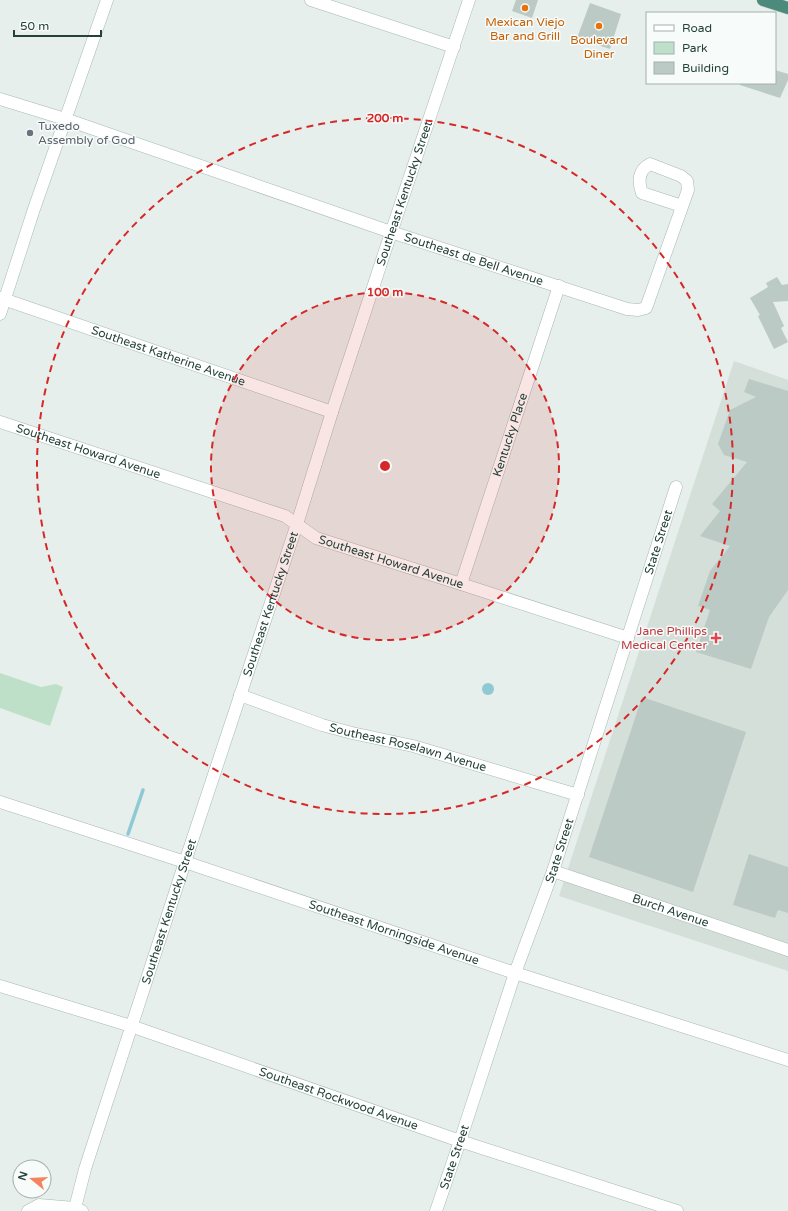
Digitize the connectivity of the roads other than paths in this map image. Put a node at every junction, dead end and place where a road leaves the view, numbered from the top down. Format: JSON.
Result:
{"nodes":[{"id":1,"x":107,"y":0,"type":"edge"},
{"id":2,"x":311,"y":0,"type":"edge"},
{"id":3,"x":469,"y":0,"type":"edge"},
{"id":4,"x":764,"y":0,"type":"edge"},
{"id":5,"x":788,"y":8,"type":"edge"},
{"id":6,"x":454,"y":47,"type":"junction"},
{"id":7,"x":0,"y":100,"type":"edge"},
{"id":8,"x":65,"y":119,"type":"junction"},
{"id":9,"x":682,"y":206,"type":"dead end"},
{"id":10,"x":391,"y":232,"type":"junction"},
{"id":11,"x":559,"y":286,"type":"junction"},
{"id":12,"x":2,"y":299,"type":"edge"},
{"id":13,"x":0,"y":314,"type":"edge"},
{"id":14,"x":332,"y":412,"type":"junction"},
{"id":15,"x":0,"y":422,"type":"edge"},
{"id":16,"x":676,"y":487,"type":"dead end"},
{"id":17,"x":297,"y":524,"type":"junction"},
{"id":18,"x":461,"y":584,"type":"junction"},
{"id":19,"x":628,"y":638,"type":"junction"},
{"id":20,"x":240,"y":695,"type":"junction"},
{"id":21,"x":578,"y":795,"type":"junction"},
{"id":22,"x":0,"y":802,"type":"edge"},
{"id":23,"x":185,"y":862,"type":"junction"},
{"id":24,"x":553,"y":871,"type":"junction"},
{"id":25,"x":788,"y":950,"type":"edge"},
{"id":26,"x":515,"y":973,"type":"junction"},
{"id":27,"x":0,"y":986,"type":"edge"},
{"id":28,"x":131,"y":1026,"type":"junction"},
{"id":29,"x":788,"y":1060,"type":"edge"},
{"id":30,"x":460,"y":1141,"type":"junction"},
{"id":31,"x":79,"y":1210,"type":"edge"},
{"id":32,"x":28,"y":1211,"type":"edge"},
{"id":33,"x":436,"y":1211,"type":"edge"},
{"id":34,"x":677,"y":1211,"type":"edge"}],
"edges":[{"from":1,"to":8,"type":"street"},
{"from":2,"to":6,"type":"street"},
{"from":3,"to":6,"type":"street","name":"Southeast Kentucky Street"},
{"from":4,"to":5,"type":"highway"},
{"from":6,"to":10,"type":"street","name":"Southeast Kentucky Street"},
{"from":7,"to":8,"type":"street","name":"Southeast de Bell Avenue"},
{"from":8,"to":10,"type":"street","name":"Southeast de Bell Avenue"},
{"from":8,"to":12,"type":"street"},
{"from":9,"to":11,"type":"street","name":"Southeast de Bell Avenue"},
{"from":10,"to":11,"type":"street","name":"Southeast de Bell Avenue"},
{"from":10,"to":14,"type":"street","name":"Southeast Kentucky Street"},
{"from":11,"to":18,"type":"street","name":"Kentucky Place"},
{"from":12,"to":13,"type":"street"},
{"from":12,"to":14,"type":"street","name":"Southeast Katherine Avenue"},
{"from":14,"to":17,"type":"street","name":"Southeast Kentucky Street"},
{"from":15,"to":17,"type":"street","name":"Southeast Howard Avenue"},
{"from":16,"to":19,"type":"street","name":"State Street"},
{"from":17,"to":18,"type":"street","name":"Southeast Howard Avenue"},
{"from":17,"to":20,"type":"street","name":"Southeast Kentucky Street"},
{"from":18,"to":19,"type":"street","name":"Southeast Howard Avenue"},
{"from":19,"to":21,"type":"street","name":"State Street"},
{"from":20,"to":21,"type":"street","name":"Southeast Roselawn Avenue"},
{"from":20,"to":23,"type":"street","name":"Southeast Kentucky Street"},
{"from":21,"to":24,"type":"street","name":"State Street"},
{"from":22,"to":23,"type":"street","name":"Southeast Morningside Avenue"},
{"from":23,"to":26,"type":"street","name":"Southeast Morningside Avenue"},
{"from":23,"to":28,"type":"street","name":"Southeast Kentucky Street"},
{"from":24,"to":25,"type":"street","name":"Burch Avenue"},
{"from":24,"to":26,"type":"street","name":"State Street"},
{"from":26,"to":29,"type":"street","name":"Southeast Morningside Avenue"},
{"from":26,"to":30,"type":"street","name":"State Street"},
{"from":27,"to":28,"type":"street","name":"Southeast Rockwood Avenue"},
{"from":28,"to":30,"type":"street","name":"Southeast Rockwood Avenue"},
{"from":28,"to":31,"type":"street","name":"Southeast Kentucky Street"},
{"from":30,"to":33,"type":"street","name":"State Street"},
{"from":30,"to":34,"type":"street","name":"Southeast Rockwood Avenue"},
{"from":31,"to":32,"type":"street"}]}
